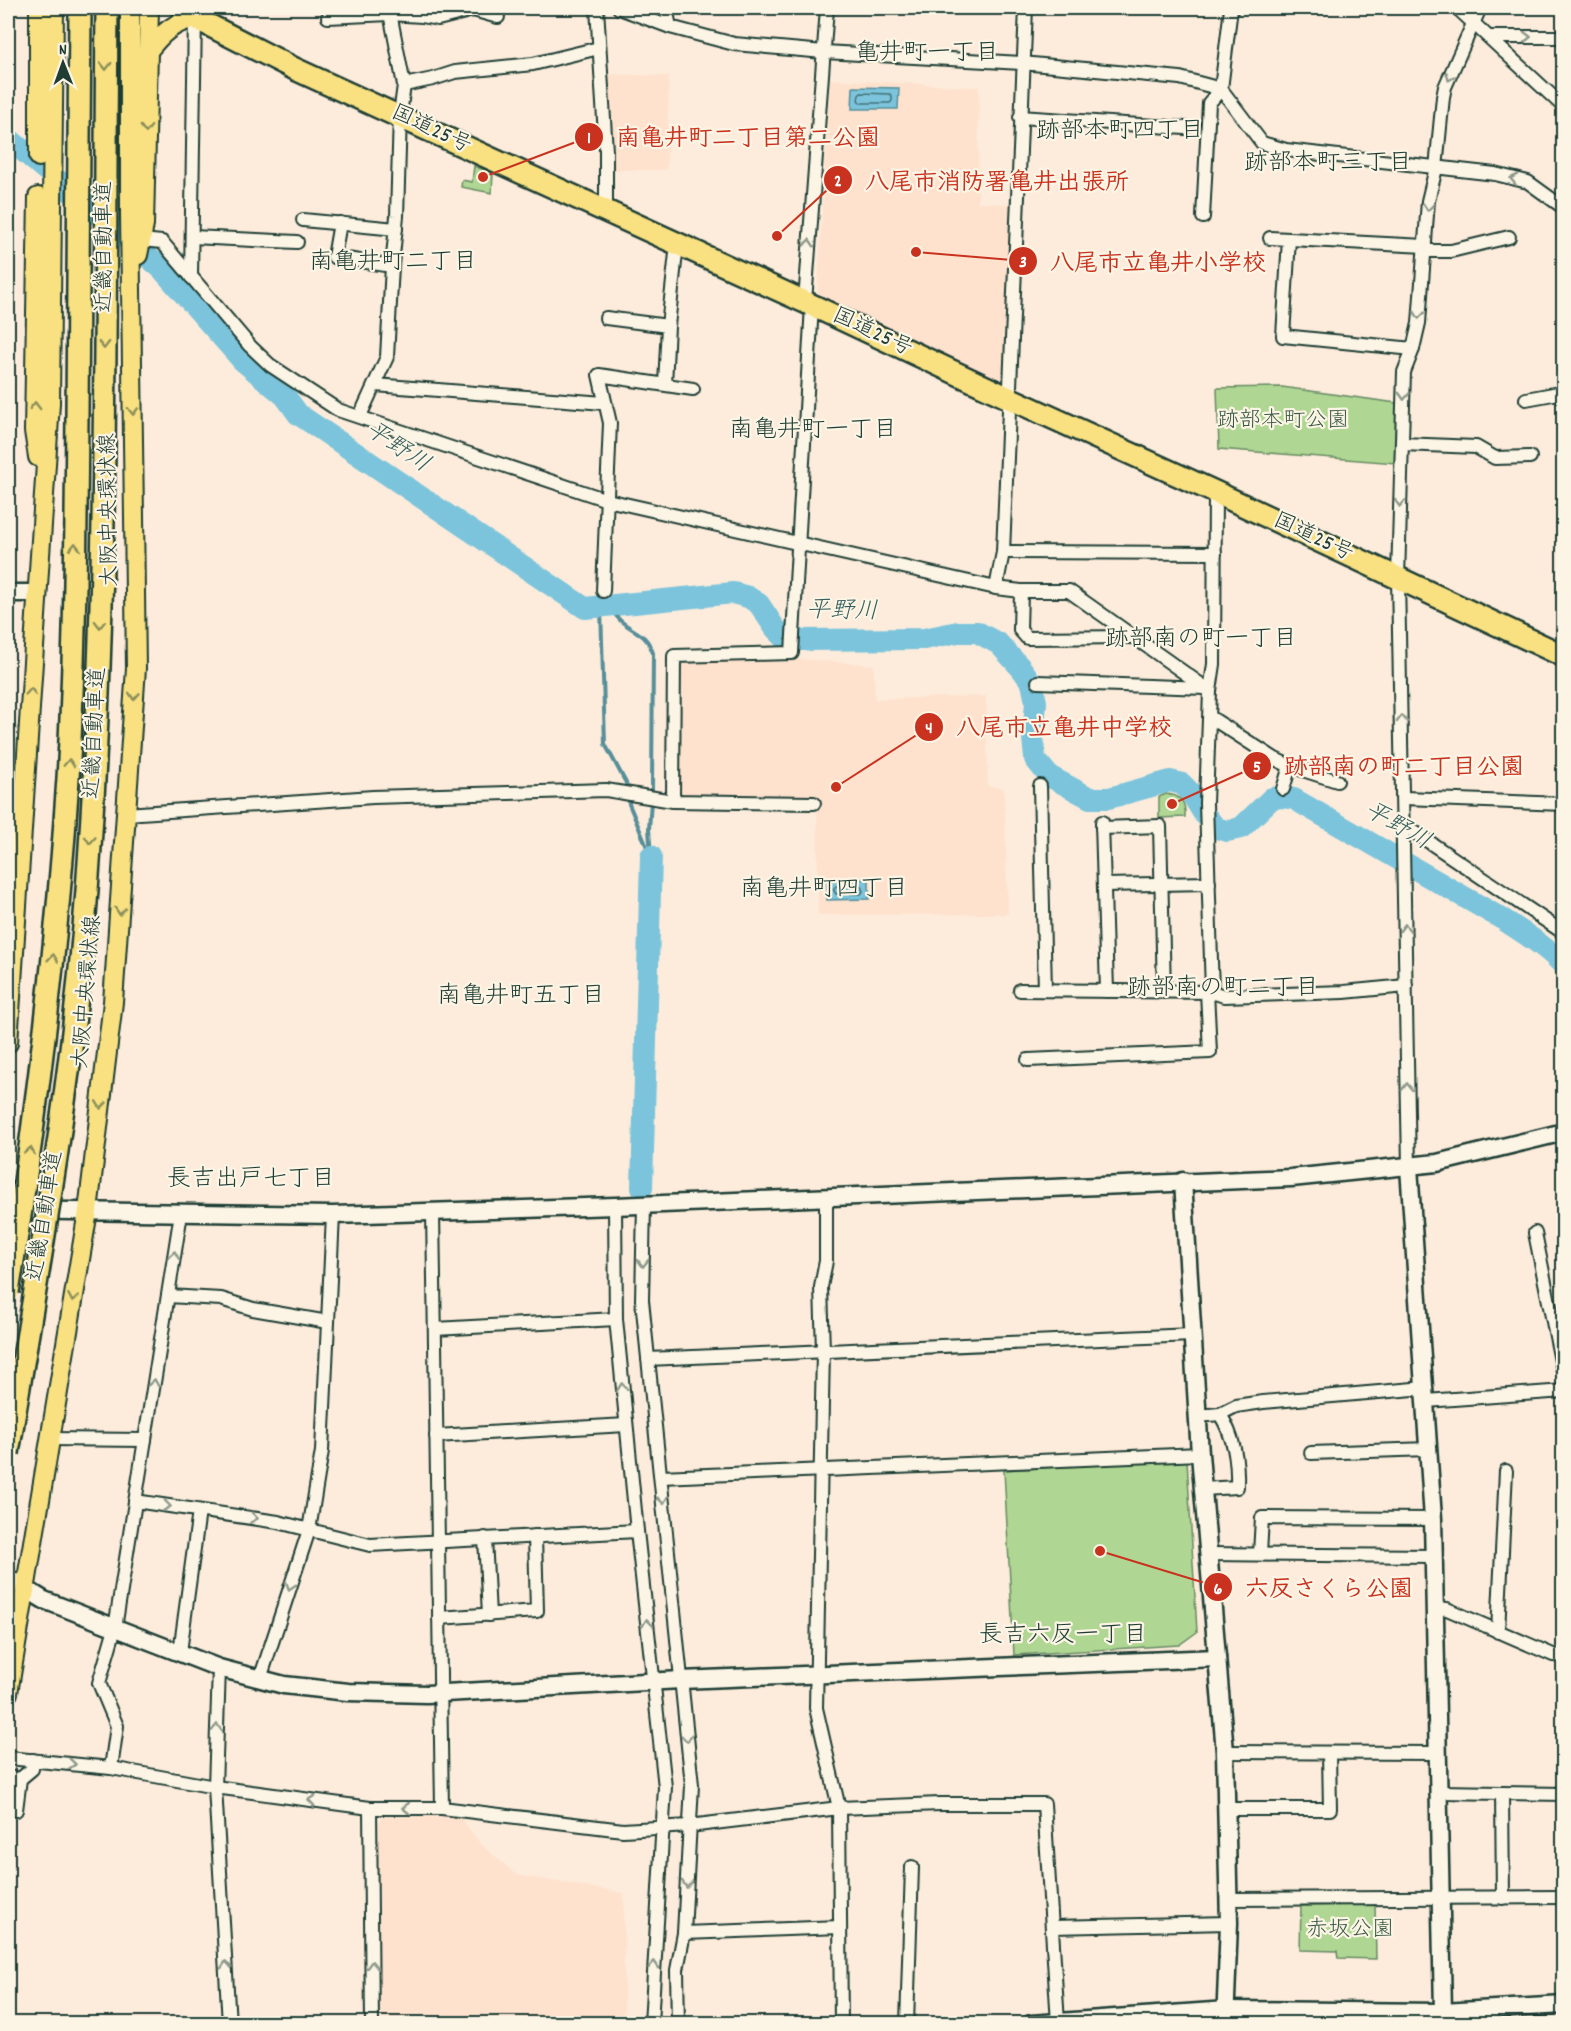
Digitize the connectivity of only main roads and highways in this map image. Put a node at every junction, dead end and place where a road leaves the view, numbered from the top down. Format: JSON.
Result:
{"nodes":[{"id":1,"x":39,"y":8,"type":"edge"},
{"id":2,"x":54,"y":8,"type":"edge"},
{"id":3,"x":80,"y":8,"type":"edge"},
{"id":4,"x":107,"y":8,"type":"edge"},
{"id":5,"x":130,"y":8,"type":"edge"},
{"id":6,"x":149,"y":8,"type":"edge"},
{"id":7,"x":191,"y":11,"type":"edge"},
{"id":8,"x":148,"y":51,"type":"junction"},
{"id":9,"x":132,"y":289,"type":"junction"},
{"id":10,"x":43,"y":485,"type":"junction"},
{"id":11,"x":1563,"y":656,"type":"edge"},
{"id":12,"x":8,"y":1043,"type":"edge"},
{"id":13,"x":8,"y":1292,"type":"edge"},
{"id":14,"x":8,"y":1453,"type":"edge"},
{"id":15,"x":8,"y":1693,"type":"edge"}],
"edges":[{"from":10,"to":1,"type":"main road","one_way":true},
{"from":2,"to":10,"type":"main road"},
{"from":13,"to":3,"type":"highway","name":"近畿自動車道","one_way":true,"bridge":true},
{"from":4,"to":14,"type":"highway","name":"近畿自動車道","one_way":true,"bridge":true},
{"from":5,"to":9,"type":"main road","name":"大阪中央環状線"},
{"from":6,"to":8,"type":"main road","name":"大阪中央環状線"},
{"from":7,"to":8,"type":"main road"},
{"from":7,"to":11,"type":"highway","name":"国道25号"},
{"from":8,"to":9,"type":"main road","name":"大阪中央環状線","one_way":true},
{"from":9,"to":15,"type":"main road","name":"大阪中央環状線","one_way":true},
{"from":12,"to":10,"type":"main road","one_way":true}]}
